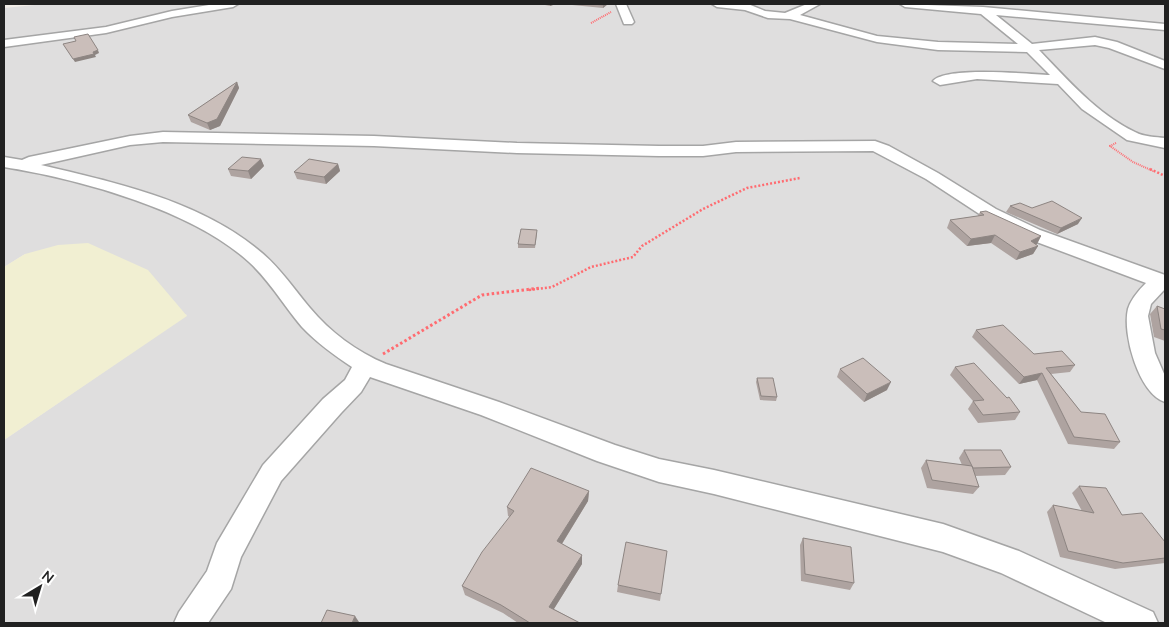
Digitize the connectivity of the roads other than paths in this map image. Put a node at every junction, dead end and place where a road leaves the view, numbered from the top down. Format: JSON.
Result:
{"nodes":[{"id":1,"x":233,"y":4,"type":"edge"},
{"id":2,"x":621,"y":4,"type":"edge"},
{"id":3,"x":717,"y":4,"type":"edge"},
{"id":4,"x":815,"y":4,"type":"edge"},
{"id":5,"x":905,"y":4,"type":"edge"},
{"id":6,"x":749,"y":5,"type":"edge"},
{"id":7,"x":979,"y":7,"type":"edge"},
{"id":8,"x":1063,"y":8,"type":"dead end"},
{"id":9,"x":790,"y":16,"type":"junction"},
{"id":10,"x":1076,"y":19,"type":"junction"},
{"id":11,"x":628,"y":22,"type":"dead end"},
{"id":12,"x":1165,"y":27,"type":"edge"},
{"id":13,"x":1083,"y":41,"type":"junction"},
{"id":14,"x":4,"y":44,"type":"edge"},
{"id":15,"x":938,"y":46,"type":"junction"},
{"id":16,"x":1030,"y":48,"type":"junction"},
{"id":17,"x":1165,"y":65,"type":"edge"},
{"id":18,"x":977,"y":76,"type":"junction"},
{"id":19,"x":1062,"y":80,"type":"junction"},
{"id":20,"x":940,"y":81,"type":"dead end"},
{"id":21,"x":1165,"y":143,"type":"edge"},
{"id":22,"x":10,"y":163,"type":"edge"},
{"id":23,"x":1164,"y":282,"type":"edge"},
{"id":24,"x":366,"y":364,"type":"junction"},
{"id":25,"x":1165,"y":394,"type":"edge"},
{"id":26,"x":190,"y":623,"type":"edge"},
{"id":27,"x":1142,"y":623,"type":"edge"}],
"edges":[{"from":1,"to":14,"type":"street"},
{"from":2,"to":11,"type":"street"},
{"from":3,"to":6,"type":"street"},
{"from":4,"to":9,"type":"street"},
{"from":5,"to":7,"type":"street"},
{"from":6,"to":9,"type":"street"},
{"from":7,"to":10,"type":"street"},
{"from":7,"to":16,"type":"street"},
{"from":8,"to":10,"type":"street"},
{"from":9,"to":15,"type":"street"},
{"from":10,"to":12,"type":"street"},
{"from":10,"to":13,"type":"street"},
{"from":13,"to":16,"type":"street"},
{"from":13,"to":17,"type":"street"},
{"from":15,"to":16,"type":"street"},
{"from":15,"to":18,"type":"street"},
{"from":16,"to":19,"type":"street"},
{"from":18,"to":19,"type":"street"},
{"from":18,"to":20,"type":"street"},
{"from":19,"to":21,"type":"street"},
{"from":22,"to":23,"type":"street"},
{"from":22,"to":24,"type":"street"},
{"from":23,"to":25,"type":"street"},
{"from":24,"to":26,"type":"street"},
{"from":24,"to":27,"type":"street"}]}
